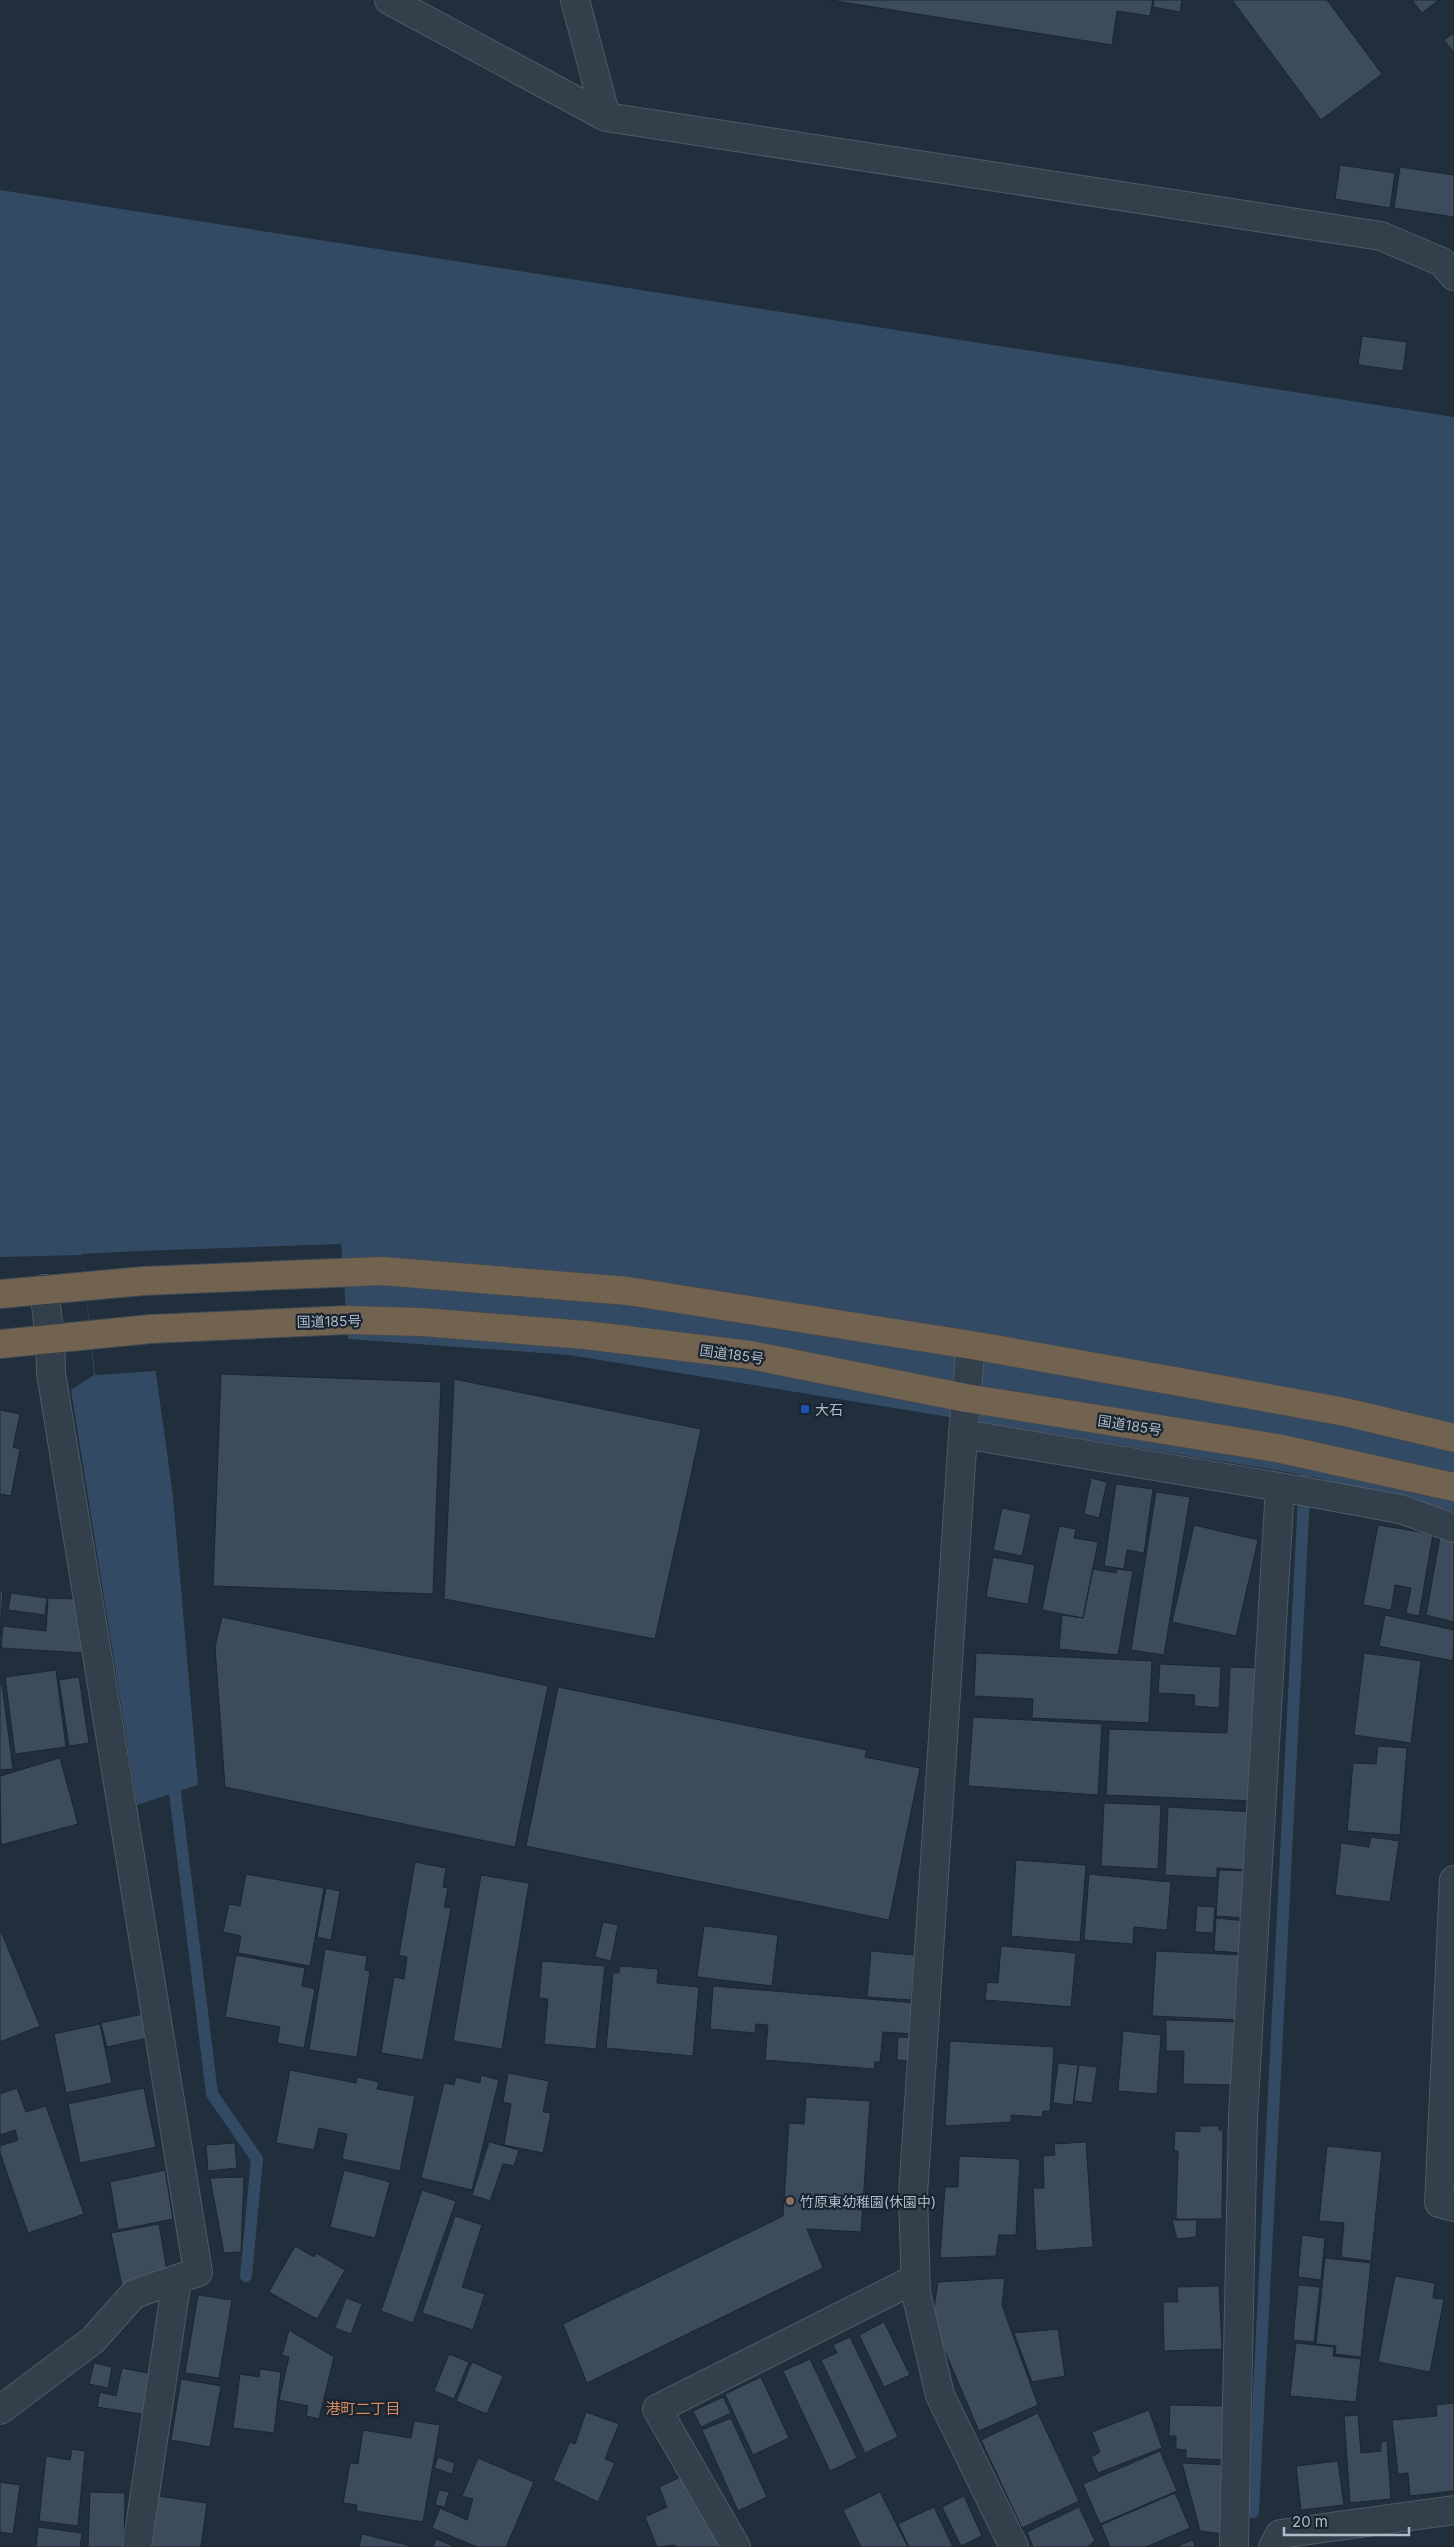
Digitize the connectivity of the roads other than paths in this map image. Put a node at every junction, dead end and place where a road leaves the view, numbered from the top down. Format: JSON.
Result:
{"nodes":[{"id":1,"x":388,"y":0,"type":"edge"},
{"id":2,"x":575,"y":0,"type":"edge"},
{"id":3,"x":606,"y":117,"type":"junction"},
{"id":4,"x":1454,"y":276,"type":"edge"},
{"id":5,"x":44,"y":1289,"type":"junction"},
{"id":6,"x":0,"y":1294,"type":"edge"},
{"id":7,"x":50,"y":1338,"type":"junction"},
{"id":8,"x":0,"y":1344,"type":"edge"},
{"id":9,"x":971,"y":1345,"type":"junction"},
{"id":10,"x":965,"y":1417,"type":"junction"},
{"id":11,"x":1454,"y":1438,"type":"edge"},
{"id":12,"x":1454,"y":1486,"type":"edge"},
{"id":13,"x":1282,"y":1487,"type":"junction"},
{"id":14,"x":1454,"y":1528,"type":"edge"},
{"id":15,"x":1454,"y":1880,"type":"edge"},
{"id":16,"x":1453,"y":1928,"type":"edge"},
{"id":17,"x":1454,"y":2207,"type":"edge"},
{"id":18,"x":915,"y":2279,"type":"junction"},
{"id":19,"x":177,"y":2280,"type":"junction"},
{"id":20,"x":0,"y":2410,"type":"edge"},
{"id":21,"x":1454,"y":2510,"type":"edge"},
{"id":22,"x":136,"y":2547,"type":"edge"},
{"id":23,"x":736,"y":2547,"type":"edge"},
{"id":24,"x":1014,"y":2547,"type":"edge"},
{"id":25,"x":1234,"y":2547,"type":"edge"},
{"id":26,"x":1273,"y":2547,"type":"edge"}],
"edges":[{"from":1,"to":3,"type":"street"},
{"from":2,"to":3,"type":"street"},
{"from":3,"to":4,"type":"street"},
{"from":5,"to":6,"type":"highway"},
{"from":5,"to":7,"type":"street"},
{"from":5,"to":9,"type":"highway"},
{"from":7,"to":8,"type":"highway","name":"国道185号"},
{"from":7,"to":10,"type":"highway","name":"国道185号"},
{"from":7,"to":19,"type":"street"},
{"from":9,"to":10,"type":"street"},
{"from":9,"to":11,"type":"highway"},
{"from":10,"to":12,"type":"highway","name":"国道185号"},
{"from":10,"to":13,"type":"street"},
{"from":10,"to":18,"type":"street"},
{"from":13,"to":14,"type":"street"},
{"from":13,"to":25,"type":"street"},
{"from":15,"to":16,"type":"street"},
{"from":16,"to":17,"type":"street"},
{"from":18,"to":23,"type":"street"},
{"from":18,"to":24,"type":"street"},
{"from":19,"to":20,"type":"street"},
{"from":19,"to":22,"type":"street"},
{"from":21,"to":26,"type":"street"}]}
